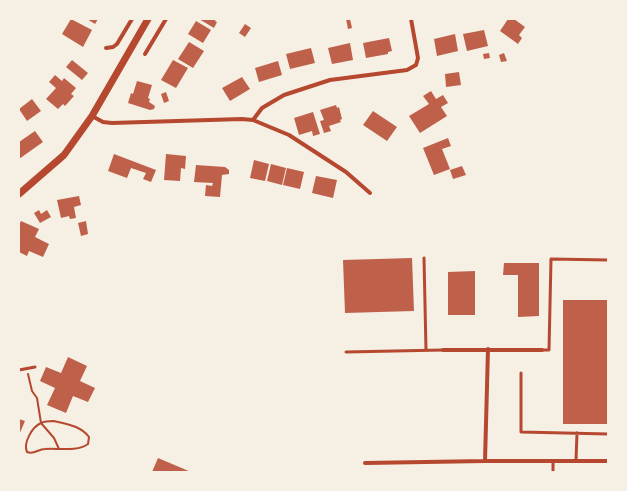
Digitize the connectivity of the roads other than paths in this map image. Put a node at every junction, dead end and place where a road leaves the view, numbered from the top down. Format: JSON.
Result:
{"nodes":[{"id":1,"x":132,"y":19,"type":"edge"},
{"id":2,"x":148,"y":19,"type":"edge"},
{"id":3,"x":165,"y":19,"type":"edge"},
{"id":4,"x":411,"y":19,"type":"edge"},
{"id":5,"x":106,"y":48,"type":"dead end"},
{"id":6,"x":145,"y":54,"type":"dead end"},
{"id":7,"x":92,"y":116,"type":"junction"},
{"id":8,"x":253,"y":120,"type":"junction"},
{"id":9,"x":370,"y":193,"type":"dead end"},
{"id":10,"x":19,"y":194,"type":"edge"},
{"id":11,"x":424,"y":258,"type":"dead end"},
{"id":12,"x":608,"y":260,"type":"edge"},
{"id":13,"x":488,"y":349,"type":"junction"},
{"id":14,"x":426,"y":350,"type":"junction"},
{"id":15,"x":443,"y":350,"type":"joint"},
{"id":16,"x":542,"y":350,"type":"joint"},
{"id":17,"x":346,"y":352,"type":"dead end"},
{"id":18,"x":35,"y":367,"type":"dead end"},
{"id":19,"x":19,"y":370,"type":"edge"},
{"id":20,"x":522,"y":373,"type":"dead end"},
{"id":21,"x":577,"y":433,"type":"junction"},
{"id":22,"x":608,"y":434,"type":"edge"},
{"id":23,"x":485,"y":461,"type":"junction"},
{"id":24,"x":553,"y":461,"type":"junction"},
{"id":25,"x":576,"y":461,"type":"junction"},
{"id":26,"x":608,"y":461,"type":"edge"},
{"id":27,"x":365,"y":463,"type":"dead end"},
{"id":28,"x":552,"y":472,"type":"edge"}],
"edges":[{"from":1,"to":5,"type":"street"},
{"from":2,"to":7,"type":"street"},
{"from":3,"to":6,"type":"street"},
{"from":4,"to":8,"type":"street"},
{"from":7,"to":8,"type":"street"},
{"from":7,"to":10,"type":"street"},
{"from":8,"to":9,"type":"street"},
{"from":11,"to":14,"type":"lane"},
{"from":12,"to":16,"type":"lane"},
{"from":13,"to":15,"type":"street"},
{"from":13,"to":16,"type":"street"},
{"from":13,"to":23,"type":"street"},
{"from":14,"to":15,"type":"lane"},
{"from":14,"to":17,"type":"lane"},
{"from":18,"to":19,"type":"lane"},
{"from":20,"to":21,"type":"lane"},
{"from":21,"to":22,"type":"lane"},
{"from":21,"to":25,"type":"lane"},
{"from":23,"to":24,"type":"street"},
{"from":23,"to":27,"type":"street"},
{"from":24,"to":25,"type":"street"},
{"from":24,"to":28,"type":"lane"},
{"from":25,"to":26,"type":"street"}]}
